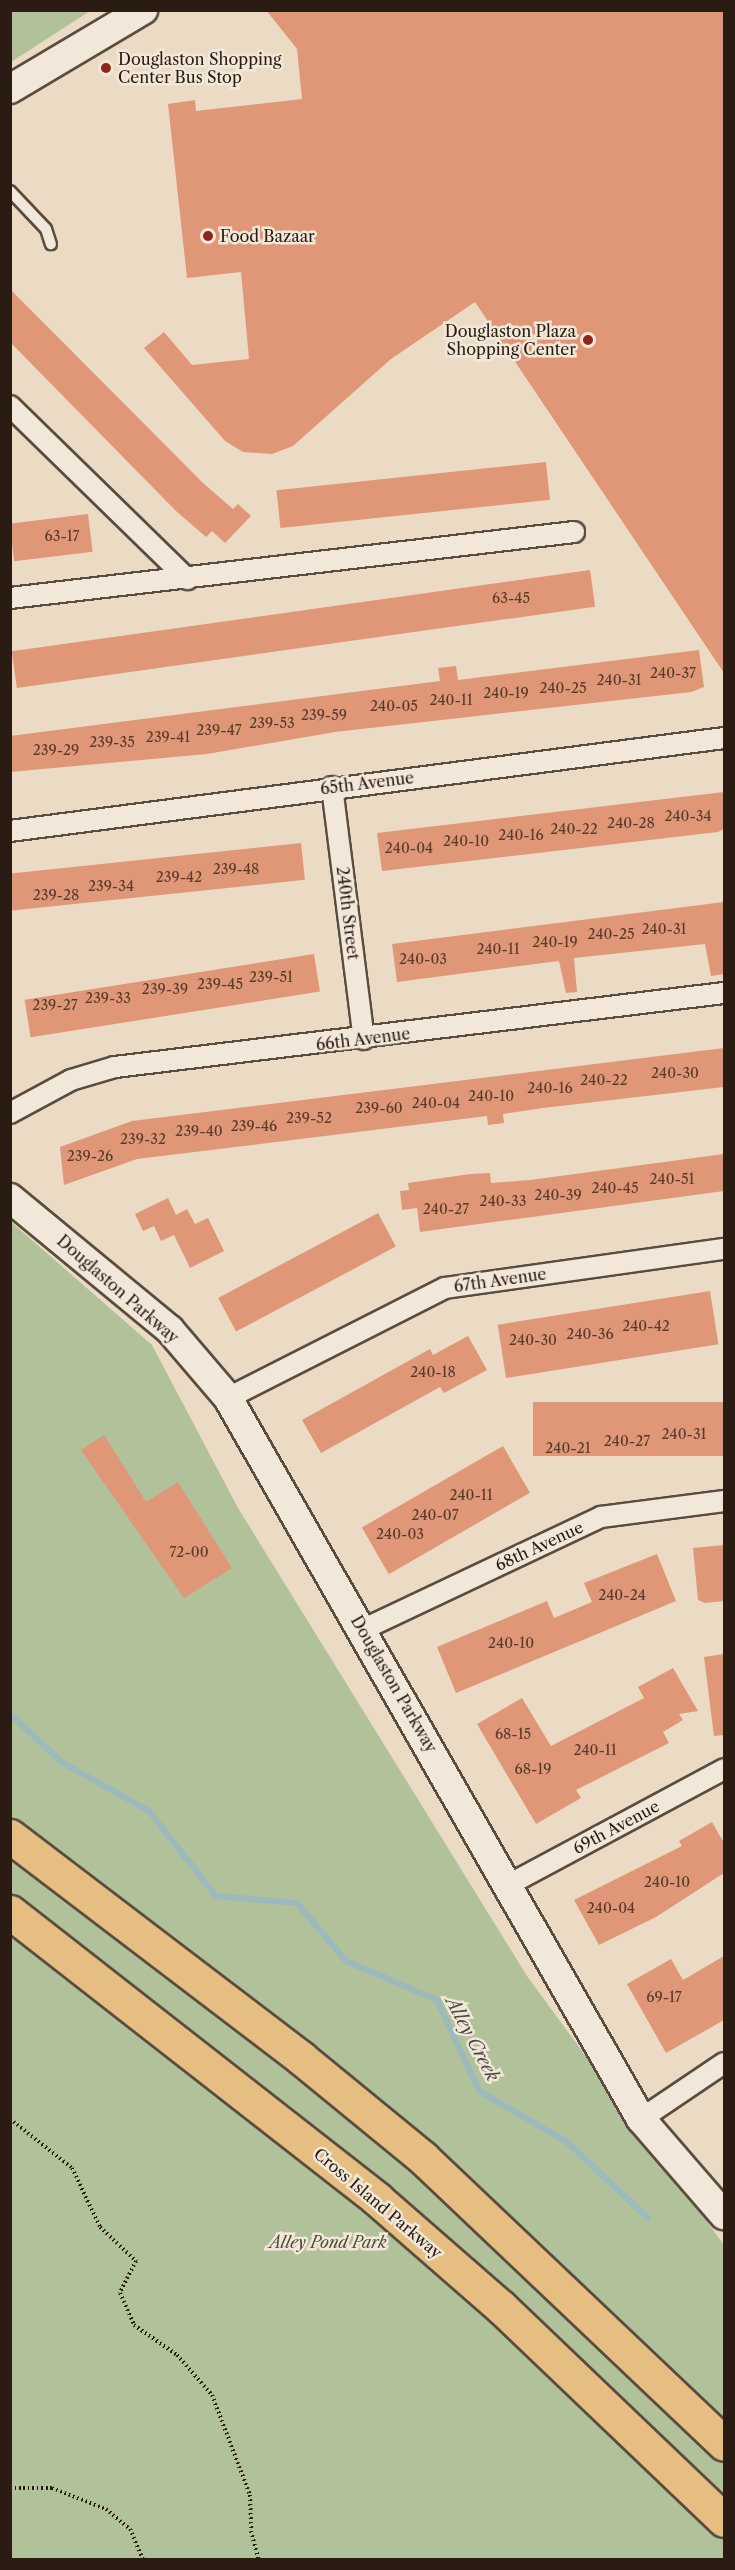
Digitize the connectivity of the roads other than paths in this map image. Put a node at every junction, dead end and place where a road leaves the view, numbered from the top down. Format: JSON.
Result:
{"nodes":[{"id":1,"x":143,"y":10,"type":"edge"},
{"id":2,"x":10,"y":89,"type":"edge"},
{"id":3,"x":10,"y":191,"type":"edge"},
{"id":4,"x":51,"y":244,"type":"dead end"},
{"id":5,"x":10,"y":406,"type":"edge"},
{"id":6,"x":574,"y":531,"type":"dead end"},
{"id":7,"x":187,"y":579,"type":"junction"},
{"id":8,"x":10,"y":598,"type":"edge"},
{"id":9,"x":724,"y":738,"type":"edge"},
{"id":10,"x":332,"y":787,"type":"junction"},
{"id":11,"x":10,"y":831,"type":"edge"},
{"id":12,"x":724,"y":993,"type":"edge"},
{"id":13,"x":364,"y":1039,"type":"junction"},
{"id":14,"x":10,"y":1113,"type":"edge"},
{"id":15,"x":10,"y":1198,"type":"edge"},
{"id":16,"x":724,"y":1250,"type":"edge"},
{"id":17,"x":228,"y":1398,"type":"junction"},
{"id":18,"x":724,"y":1501,"type":"edge"},
{"id":19,"x":364,"y":1629,"type":"junction"},
{"id":20,"x":724,"y":1769,"type":"edge"},
{"id":21,"x":10,"y":1836,"type":"edge"},
{"id":22,"x":508,"y":1885,"type":"junction"},
{"id":23,"x":10,"y":1912,"type":"edge"},
{"id":24,"x":10,"y":1932,"type":"edge"},
{"id":25,"x":724,"y":2063,"type":"edge"},
{"id":26,"x":251,"y":2101,"type":"junction"},
{"id":27,"x":642,"y":2119,"type":"junction"},
{"id":28,"x":724,"y":2215,"type":"edge"},
{"id":29,"x":724,"y":2444,"type":"edge"},
{"id":30,"x":724,"y":2520,"type":"edge"}],
"edges":[{"from":1,"to":2,"type":"main road"},
{"from":3,"to":4,"type":"lane"},
{"from":5,"to":7,"type":"street"},
{"from":6,"to":7,"type":"street"},
{"from":7,"to":8,"type":"street"},
{"from":9,"to":10,"type":"street","name":"65th Avenue"},
{"from":10,"to":11,"type":"street","name":"65th Avenue"},
{"from":10,"to":13,"type":"street","name":"240th Street"},
{"from":12,"to":13,"type":"street","name":"66th Avenue"},
{"from":13,"to":14,"type":"street","name":"66th Avenue"},
{"from":15,"to":17,"type":"main road","name":"Douglaston Parkway"},
{"from":16,"to":17,"type":"street","name":"67th Avenue"},
{"from":17,"to":19,"type":"main road","name":"Douglaston Parkway"},
{"from":18,"to":19,"type":"street","name":"68th Avenue"},
{"from":19,"to":22,"type":"main road","name":"Douglaston Parkway"},
{"from":20,"to":22,"type":"street","name":"69th Avenue"},
{"from":21,"to":29,"type":"highway"},
{"from":22,"to":27,"type":"main road","name":"Douglaston Parkway"},
{"from":23,"to":26,"type":"highway","name":"Cross Island Parkway"},
{"from":24,"to":26,"type":"highway"},
{"from":25,"to":27,"type":"street"},
{"from":26,"to":30,"type":"highway","name":"Cross Island Parkway"},
{"from":27,"to":28,"type":"main road","name":"Douglaston Parkway"}]}
